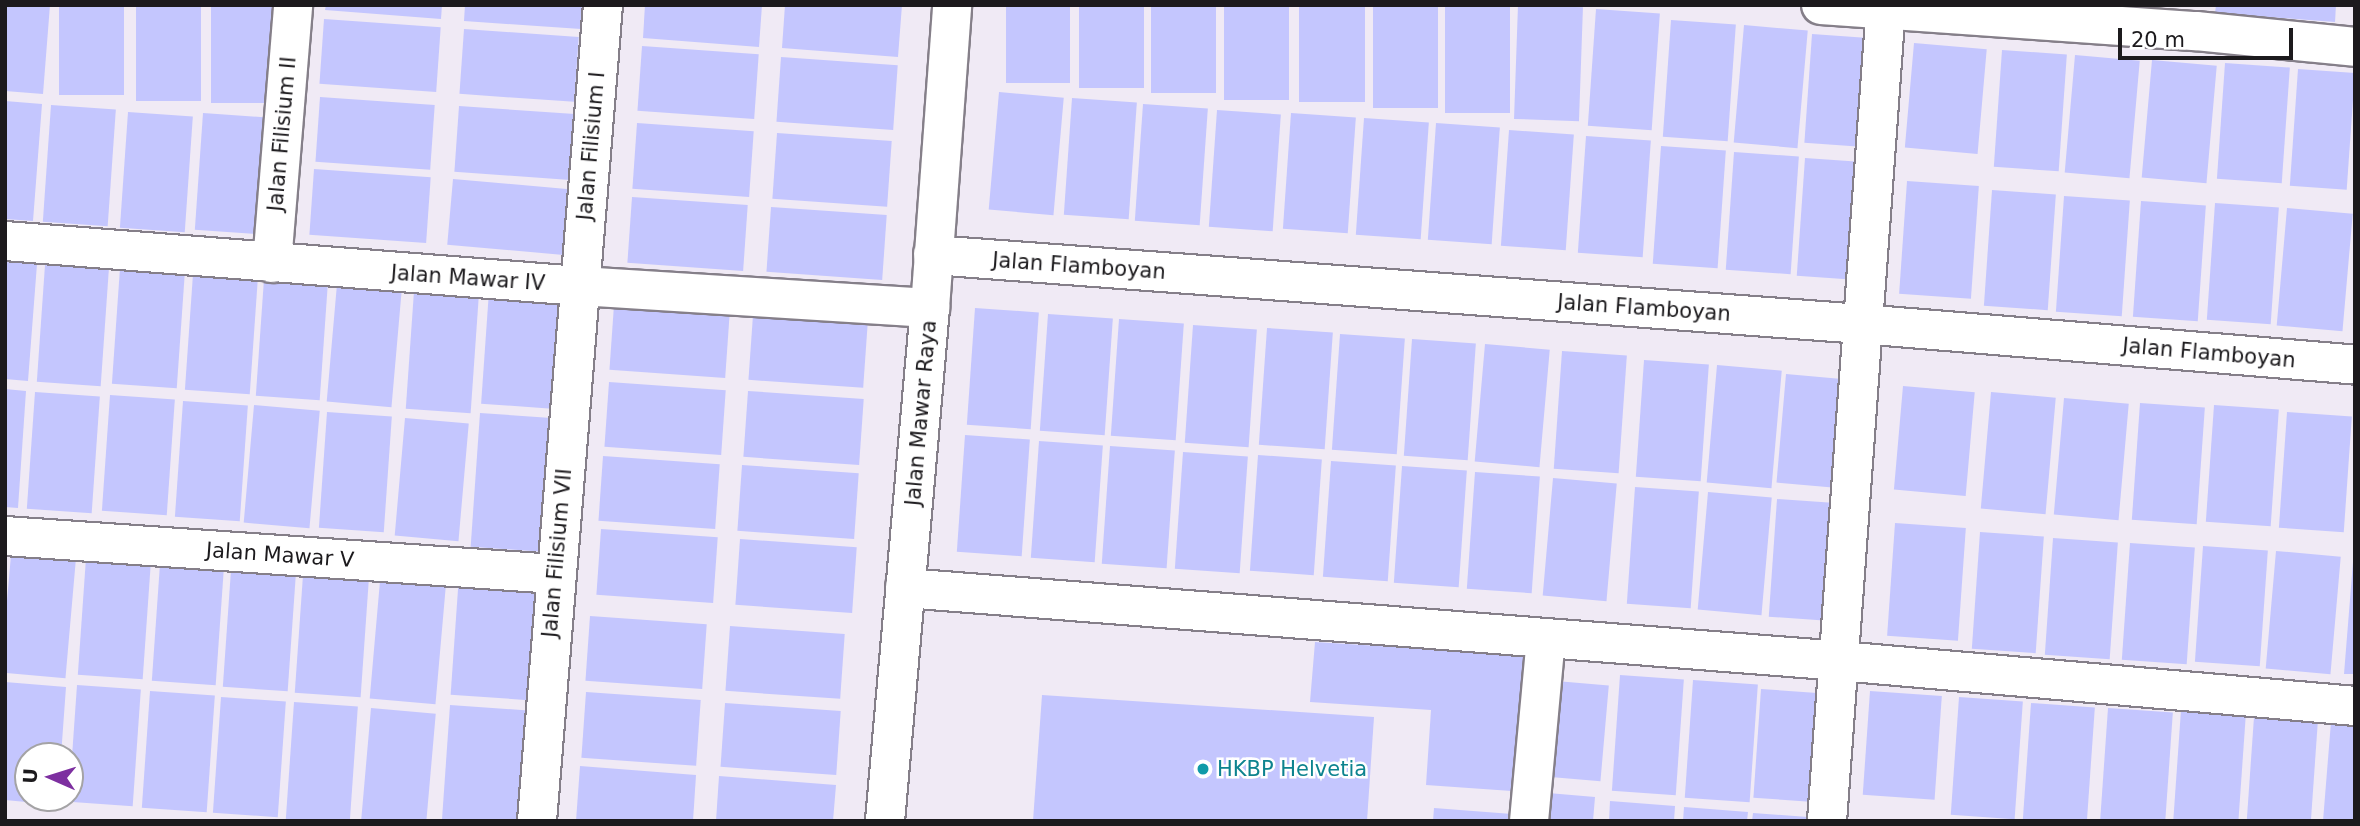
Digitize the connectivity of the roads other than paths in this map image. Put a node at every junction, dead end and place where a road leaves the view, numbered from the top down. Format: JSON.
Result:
{"nodes":[{"id":1,"x":293,"y":5,"type":"edge"},
{"id":2,"x":603,"y":5,"type":"edge"},
{"id":3,"x":952,"y":5,"type":"edge"},
{"id":4,"x":1821,"y":5,"type":"edge"},
{"id":5,"x":1885,"y":8,"type":"edge"},
{"id":6,"x":2196,"y":18,"type":"edge"},
{"id":7,"x":2355,"y":47,"type":"edge"},
{"id":8,"x":5,"y":241,"type":"edge"},
{"id":9,"x":933,"y":255,"type":"junction"},
{"id":10,"x":272,"y":263,"type":"junction"},
{"id":11,"x":579,"y":286,"type":"junction"},
{"id":12,"x":930,"y":308,"type":"junction"},
{"id":13,"x":1861,"y":324,"type":"junction"},
{"id":14,"x":2355,"y":365,"type":"edge"},
{"id":15,"x":5,"y":536,"type":"edge"},
{"id":16,"x":555,"y":574,"type":"junction"},
{"id":17,"x":905,"y":588,"type":"junction"},
{"id":18,"x":1546,"y":639,"type":"junction"},
{"id":19,"x":1840,"y":661,"type":"junction"},
{"id":20,"x":2355,"y":706,"type":"edge"},
{"id":21,"x":537,"y":821,"type":"edge"},
{"id":22,"x":885,"y":821,"type":"edge"},
{"id":23,"x":1530,"y":821,"type":"edge"},
{"id":24,"x":1827,"y":821,"type":"edge"}],
"edges":[{"from":1,"to":10,"type":"street","name":"Jalan Filisium II"},
{"from":2,"to":11,"type":"street","name":"Jalan Filisium I"},
{"from":3,"to":9,"type":"street","name":"Jalan Mawar Raya"},
{"from":4,"to":5,"type":"street"},
{"from":5,"to":6,"type":"street"},
{"from":5,"to":13,"type":"street"},
{"from":6,"to":7,"type":"street"},
{"from":8,"to":10,"type":"street","name":"Jalan Mawar IV"},
{"from":9,"to":12,"type":"street","name":"Jalan Mawar Raya"},
{"from":9,"to":13,"type":"street","name":"Jalan Flamboyan"},
{"from":10,"to":11,"type":"street","name":"Jalan Mawar IV"},
{"from":11,"to":12,"type":"street","name":"Jalan Mawar IV"},
{"from":11,"to":16,"type":"street","name":"Jalan Filisium VII"},
{"from":12,"to":17,"type":"street","name":"Jalan Mawar Raya"},
{"from":13,"to":14,"type":"street","name":"Jalan Flamboyan"},
{"from":13,"to":19,"type":"street"},
{"from":15,"to":16,"type":"street","name":"Jalan Mawar V"},
{"from":16,"to":21,"type":"street","name":"Jalan Filisium VII"},
{"from":17,"to":18,"type":"street"},
{"from":17,"to":22,"type":"street","name":"Jalan Mawar Raya"},
{"from":18,"to":19,"type":"street"},
{"from":18,"to":23,"type":"street"},
{"from":19,"to":20,"type":"street"},
{"from":19,"to":24,"type":"street"}]}
